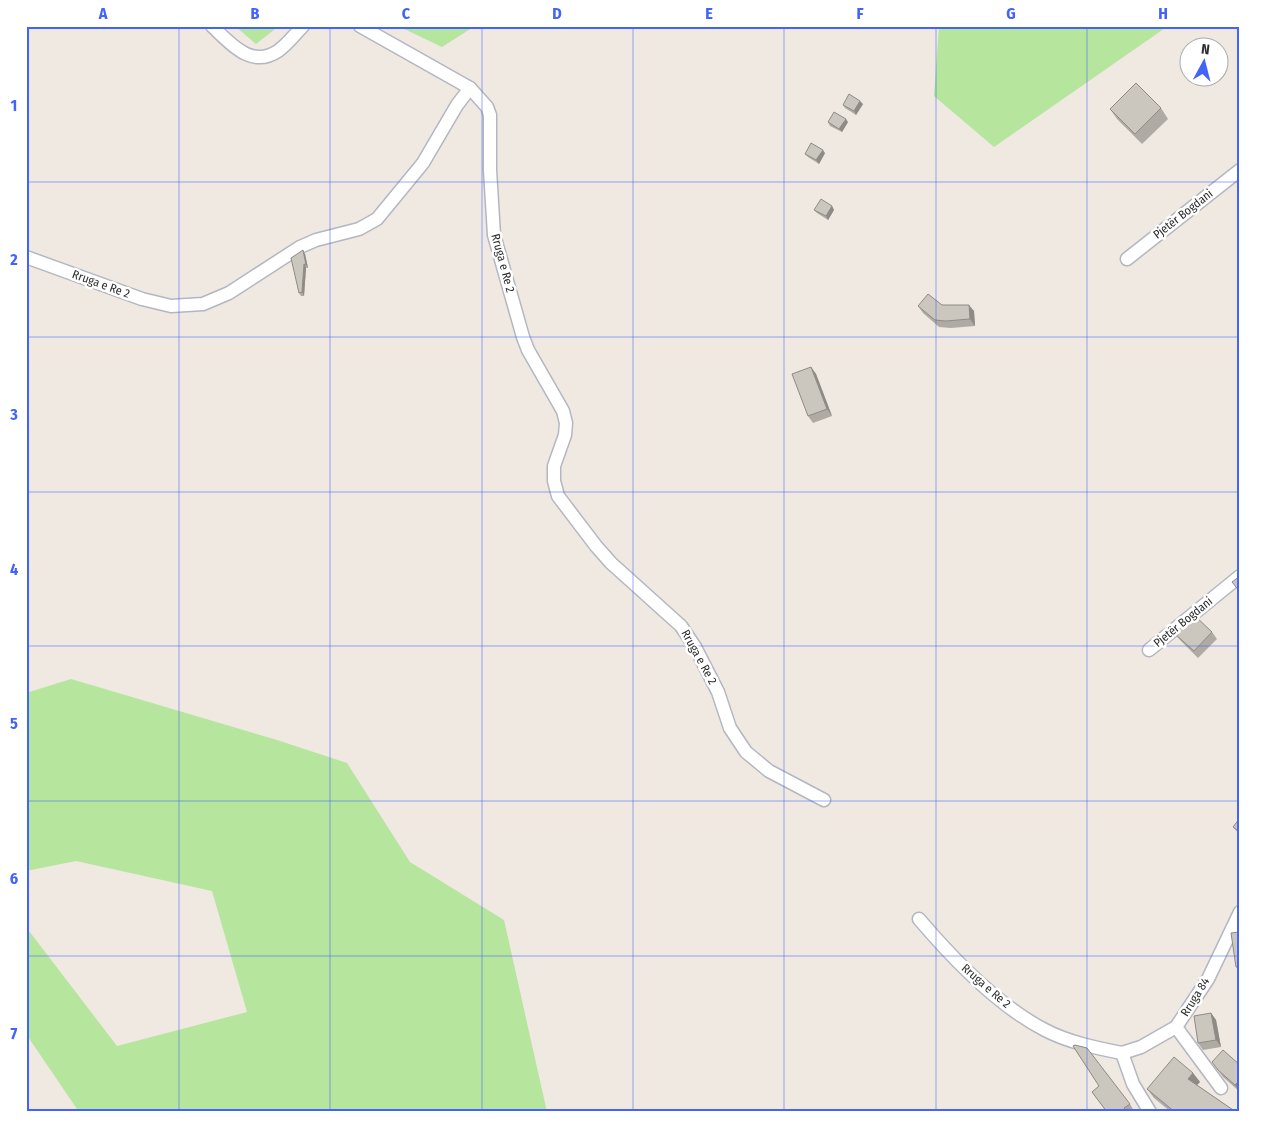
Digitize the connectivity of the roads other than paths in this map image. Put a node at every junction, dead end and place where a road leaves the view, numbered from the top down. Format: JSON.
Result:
{"nodes":[{"id":1,"x":212,"y":26,"type":"edge"},
{"id":2,"x":303,"y":26,"type":"edge"},
{"id":3,"x":360,"y":26,"type":"edge"},
{"id":4,"x":470,"y":88,"type":"junction"},
{"id":5,"x":1240,"y":170,"type":"edge"},
{"id":6,"x":26,"y":257,"type":"edge"},
{"id":7,"x":1127,"y":259,"type":"dead end"},
{"id":8,"x":1240,"y":576,"type":"edge"},
{"id":9,"x":1149,"y":650,"type":"dead end"},
{"id":10,"x":824,"y":800,"type":"dead end"},
{"id":11,"x":1240,"y":912,"type":"edge"},
{"id":12,"x":919,"y":919,"type":"dead end"},
{"id":13,"x":1176,"y":1027,"type":"junction"},
{"id":14,"x":1122,"y":1053,"type":"junction"},
{"id":15,"x":1222,"y":1088,"type":"dead end"},
{"id":16,"x":1150,"y":1112,"type":"edge"}],
"edges":[{"from":1,"to":2,"type":"street"},
{"from":3,"to":4,"type":"street"},
{"from":4,"to":6,"type":"street","name":"Rruga e Re 2"},
{"from":4,"to":10,"type":"street","name":"Rruga e Re 2"},
{"from":5,"to":7,"type":"street","name":"Pjetër Bogdani"},
{"from":8,"to":9,"type":"street","name":"Pjetër Bogdani"},
{"from":11,"to":13,"type":"street","name":"Rruga 84"},
{"from":12,"to":14,"type":"street","name":"Rruga e Re 2"},
{"from":13,"to":14,"type":"street","name":"Rruga 84"},
{"from":13,"to":15,"type":"street"},
{"from":14,"to":16,"type":"street"}]}
